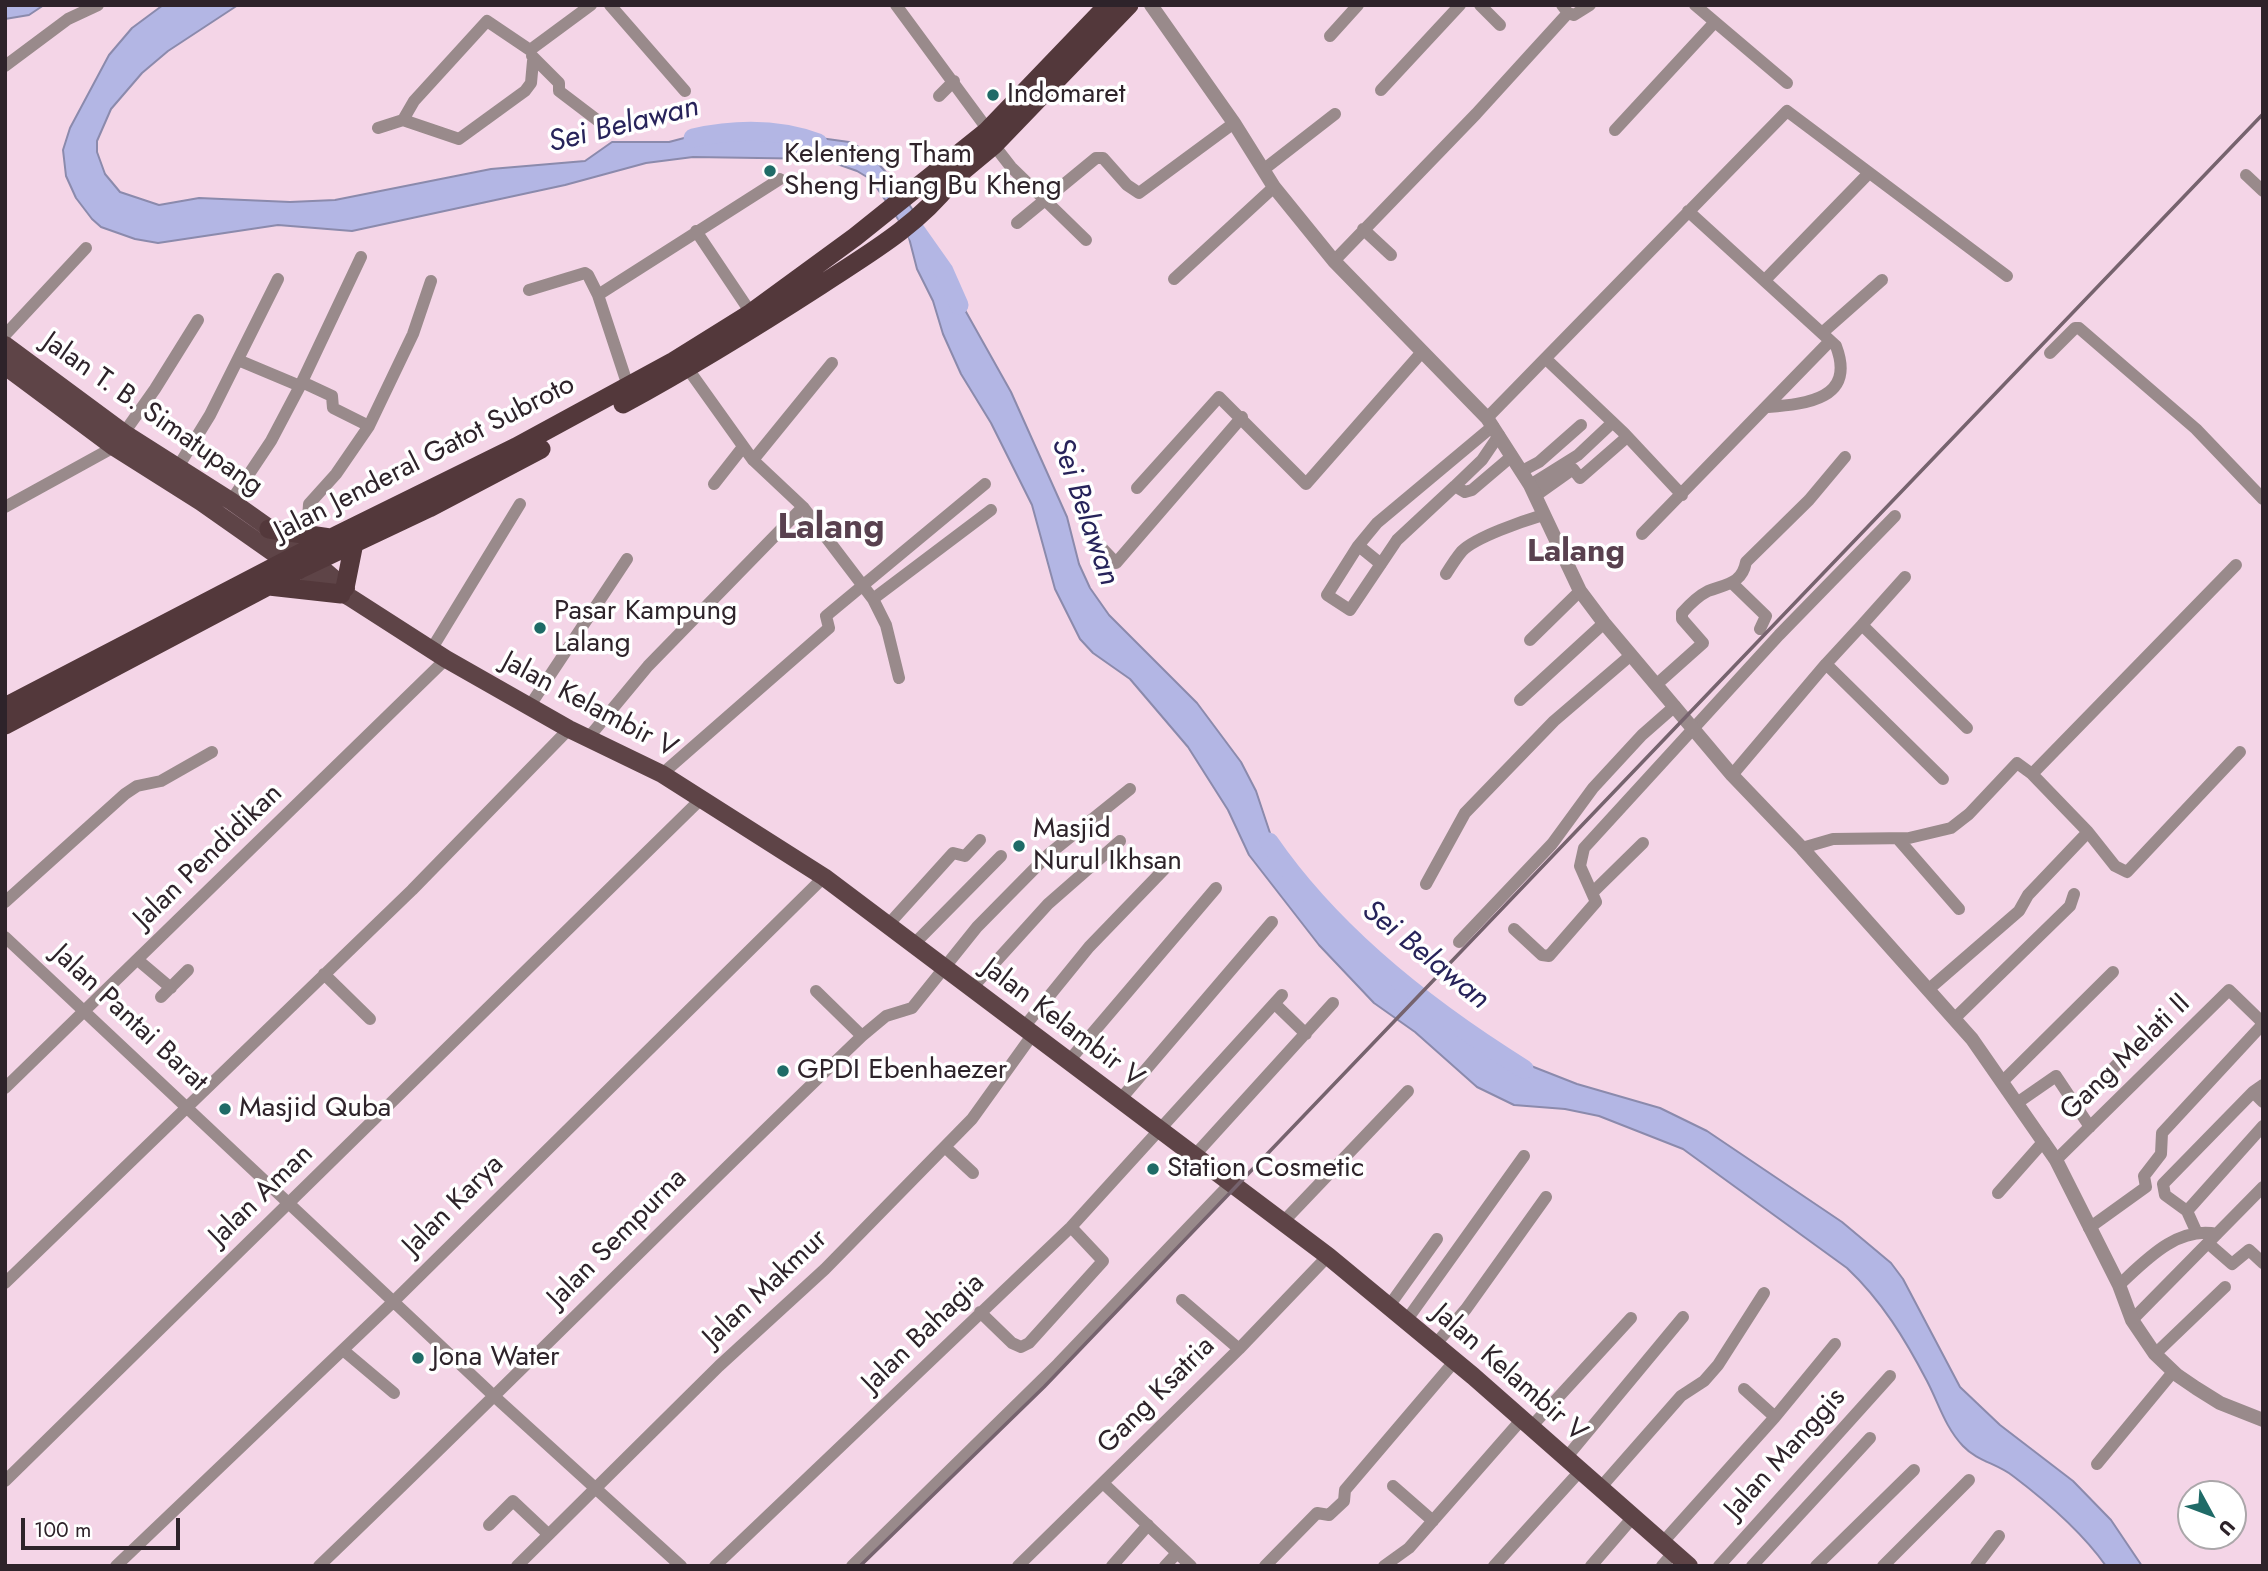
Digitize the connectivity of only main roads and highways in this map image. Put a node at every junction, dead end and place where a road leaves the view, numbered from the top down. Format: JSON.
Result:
{"nodes":[{"id":1,"x":1108,"y":5,"type":"edge"},
{"id":2,"x":1129,"y":5,"type":"edge"},
{"id":3,"x":989,"y":136,"type":"junction"},
{"id":4,"x":928,"y":195,"type":"junction"},
{"id":5,"x":863,"y":247,"type":"junction"},
{"id":6,"x":5,"y":345,"type":"edge"},
{"id":7,"x":5,"y":366,"type":"edge"},
{"id":8,"x":119,"y":440,"type":"junction"},
{"id":9,"x":269,"y":529,"type":"joint"},
{"id":10,"x":354,"y":543,"type":"junction"},
{"id":11,"x":302,"y":556,"type":"junction"},
{"id":12,"x":269,"y":586,"type":"junction"},
{"id":13,"x":346,"y":593,"type":"junction"},
{"id":14,"x":5,"y":707,"type":"edge"},
{"id":15,"x":5,"y":725,"type":"edge"},
{"id":16,"x":1689,"y":1566,"type":"edge"}],
"edges":[{"from":1,"to":3,"type":"highway"},
{"from":2,"to":3,"type":"highway"},
{"from":3,"to":4,"type":"highway"},
{"from":3,"to":4,"type":"highway"},
{"from":4,"to":5,"type":"highway"},
{"from":5,"to":10,"type":"highway","name":"Jalan Jenderal Gatot Subroto"},
{"from":5,"to":11,"type":"highway","name":"Jalan Jenderal Gatot Subroto"},
{"from":6,"to":8,"type":"main road","name":"Jalan T. B. Simatupang"},
{"from":7,"to":8,"type":"main road","name":"Jalan T. B. Simatupang"},
{"from":8,"to":9,"type":"main road","name":"Jalan T. B. Simatupang"},
{"from":8,"to":11,"type":"main road","name":"Jalan T. B. Simatupang"},
{"from":9,"to":11,"type":"highway"},
{"from":10,"to":11,"type":"highway","name":"Jalan Jenderal Gatot Subroto"},
{"from":10,"to":13,"type":"highway"},
{"from":11,"to":12,"type":"highway","name":"Jalan Jenderal Gatot Subroto"},
{"from":11,"to":13,"type":"main road","name":"Jalan Kelambir V"},
{"from":11,"to":14,"type":"highway","name":"Jalan Jenderal Gatot Subroto"},
{"from":12,"to":13,"type":"highway"},
{"from":12,"to":15,"type":"highway","name":"Jalan Jenderal Gatot Subroto"},
{"from":13,"to":16,"type":"main road","name":"Jalan Kelambir V"}]}
